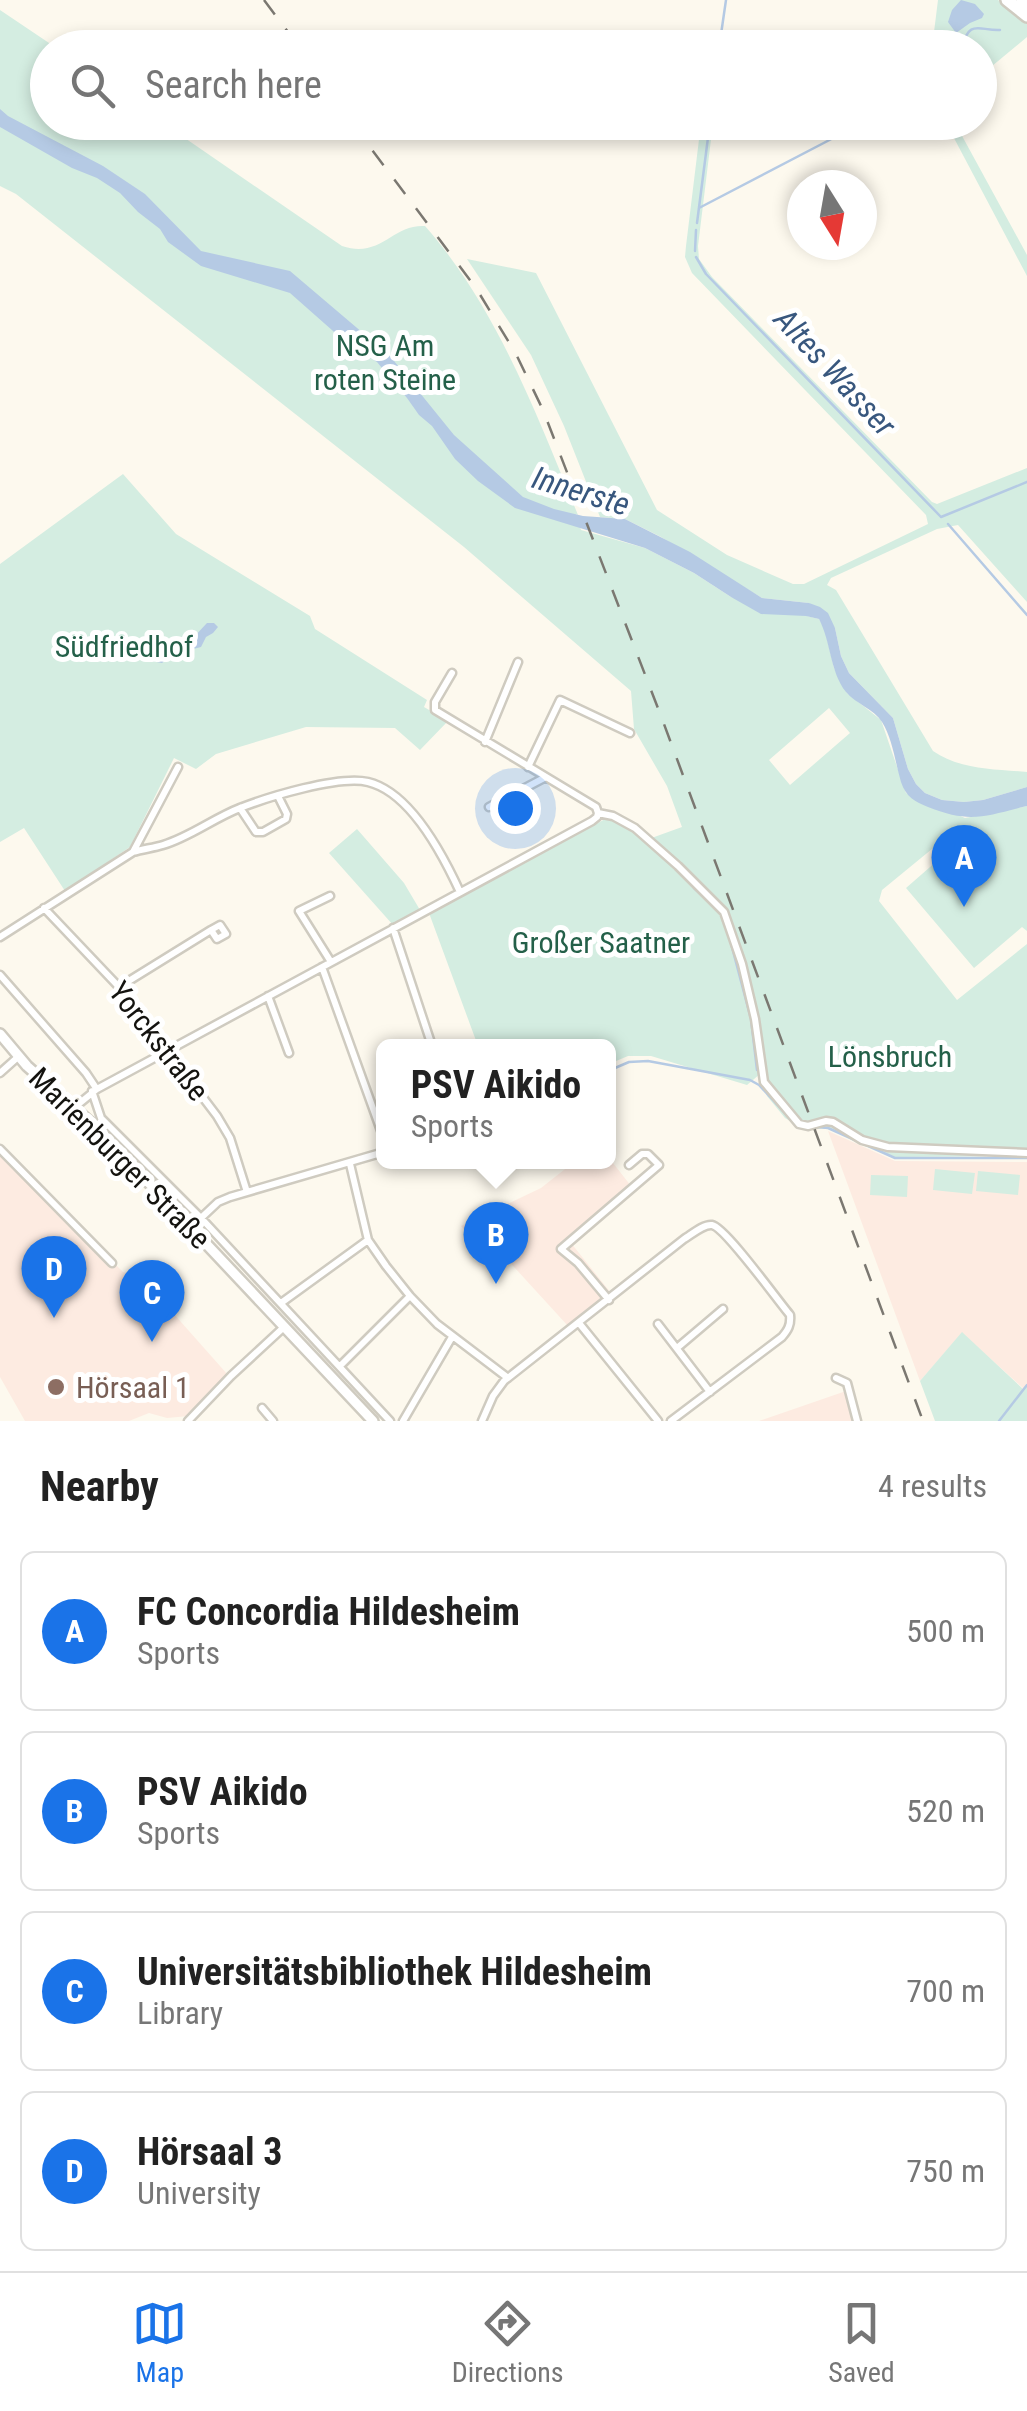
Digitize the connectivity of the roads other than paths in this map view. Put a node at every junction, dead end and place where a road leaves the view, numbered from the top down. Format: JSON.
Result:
{"nodes":[{"id":1,"x":1006,"y":0,"type":"edge"},
{"id":2,"x":1027,"y":16,"type":"edge"},
{"id":3,"x":518,"y":662,"type":"dead end"},
{"id":4,"x":452,"y":673,"type":"dead end"},
{"id":5,"x":630,"y":733,"type":"dead end"},
{"id":6,"x":486,"y":742,"type":"junction"},
{"id":7,"x":178,"y":767,"type":"dead end"},
{"id":8,"x":528,"y":767,"type":"junction"},
{"id":9,"x":545,"y":777,"type":"junction"},
{"id":10,"x":278,"y":796,"type":"junction"},
{"id":11,"x":490,"y":807,"type":"dead end"},
{"id":12,"x":240,"y":808,"type":"junction"},
{"id":13,"x":598,"y":813,"type":"junction"},
{"id":14,"x":133,"y":852,"type":"junction"},
{"id":15,"x":460,"y":892,"type":"junction"},
{"id":16,"x":330,"y":896,"type":"dead end"},
{"id":17,"x":44,"y":908,"type":"junction"},
{"id":18,"x":393,"y":928,"type":"junction"},
{"id":19,"x":211,"y":930,"type":"dead end"},
{"id":20,"x":0,"y":937,"type":"edge"},
{"id":21,"x":331,"y":962,"type":"junction"},
{"id":22,"x":322,"y":967,"type":"junction"},
{"id":23,"x":0,"y":975,"type":"edge"},
{"id":24,"x":119,"y":988,"type":"junction"},
{"id":25,"x":268,"y":996,"type":"junction"},
{"id":26,"x":0,"y":1034,"type":"edge"},
{"id":27,"x":430,"y":1039,"type":"edge"},
{"id":28,"x":166,"y":1051,"type":"junction"},
{"id":29,"x":290,"y":1054,"type":"dead end"},
{"id":30,"x":19,"y":1056,"type":"junction"},
{"id":31,"x":0,"y":1073,"type":"edge"},
{"id":32,"x":95,"y":1090,"type":"junction"},
{"id":33,"x":74,"y":1107,"type":"junction"},
{"id":34,"x":376,"y":1117,"type":"edge"},
{"id":35,"x":0,"y":1149,"type":"edge"},
{"id":36,"x":1027,"y":1153,"type":"edge"},
{"id":37,"x":376,"y":1155,"type":"edge"},
{"id":38,"x":350,"y":1164,"type":"junction"},
{"id":39,"x":629,"y":1165,"type":"dead end"},
{"id":40,"x":247,"y":1192,"type":"junction"},
{"id":41,"x":201,"y":1218,"type":"junction"},
{"id":42,"x":368,"y":1240,"type":"junction"},
{"id":43,"x":244,"y":1262,"type":"junction"},
{"id":44,"x":112,"y":1263,"type":"dead end"},
{"id":45,"x":242,"y":1280,"type":"junction"},
{"id":46,"x":410,"y":1296,"type":"junction"},
{"id":47,"x":609,"y":1300,"type":"junction"},
{"id":48,"x":281,"y":1303,"type":"junction"},
{"id":49,"x":723,"y":1309,"type":"dead end"},
{"id":50,"x":580,"y":1323,"type":"junction"},
{"id":51,"x":658,"y":1324,"type":"dead end"},
{"id":52,"x":285,"y":1326,"type":"junction"},
{"id":53,"x":452,"y":1337,"type":"junction"},
{"id":54,"x":677,"y":1348,"type":"junction"},
{"id":55,"x":340,"y":1366,"type":"junction"},
{"id":56,"x":508,"y":1378,"type":"junction"},
{"id":57,"x":836,"y":1378,"type":"dead end"},
{"id":58,"x":710,"y":1392,"type":"junction"},
{"id":59,"x":262,"y":1408,"type":"dead end"},
{"id":60,"x":188,"y":1421,"type":"edge"},
{"id":61,"x":273,"y":1421,"type":"edge"},
{"id":62,"x":373,"y":1421,"type":"edge"},
{"id":63,"x":390,"y":1421,"type":"edge"},
{"id":64,"x":403,"y":1421,"type":"edge"},
{"id":65,"x":482,"y":1421,"type":"edge"},
{"id":66,"x":658,"y":1421,"type":"edge"},
{"id":67,"x":671,"y":1421,"type":"edge"},
{"id":68,"x":858,"y":1421,"type":"edge"}],
"edges":[{"from":1,"to":2,"type":"highway"},
{"from":3,"to":6,"type":"street"},
{"from":4,"to":6,"type":"street"},
{"from":5,"to":8,"type":"street"},
{"from":6,"to":8,"type":"street"},
{"from":7,"to":14,"type":"street"},
{"from":8,"to":9,"type":"street"},
{"from":9,"to":11,"type":"street"},
{"from":9,"to":13,"type":"street"},
{"from":10,"to":12,"type":"street"},
{"from":10,"to":12,"type":"street"},
{"from":10,"to":15,"type":"street"},
{"from":12,"to":14,"type":"street"},
{"from":13,"to":15,"type":"street"},
{"from":13,"to":36,"type":"street"},
{"from":14,"to":17,"type":"street"},
{"from":15,"to":18,"type":"street"},
{"from":16,"to":21,"type":"street"},
{"from":17,"to":20,"type":"street"},
{"from":17,"to":24,"type":"street","name":"Yorckstraße"},
{"from":18,"to":21,"type":"street"},
{"from":18,"to":27,"type":"street"},
{"from":19,"to":24,"type":"street"},
{"from":21,"to":22,"type":"street"},
{"from":22,"to":25,"type":"street"},
{"from":22,"to":34,"type":"street"},
{"from":23,"to":32,"type":"street","name":"Marienburger Straße"},
{"from":24,"to":28,"type":"street","name":"Yorckstraße"},
{"from":25,"to":28,"type":"street"},
{"from":25,"to":29,"type":"street"},
{"from":26,"to":30,"type":"main road","name":"Marienburger Straße"},
{"from":28,"to":32,"type":"street"},
{"from":28,"to":40,"type":"street","name":"Yorckstraße"},
{"from":30,"to":31,"type":"street"},
{"from":30,"to":33,"type":"main road","name":"Marienburger Straße"},
{"from":32,"to":33,"type":"street"},
{"from":32,"to":41,"type":"street","name":"Marienburger Straße"},
{"from":33,"to":45,"type":"main road","name":"Marienburger Straße"},
{"from":35,"to":44,"type":"street"},
{"from":37,"to":38,"type":"street"},
{"from":38,"to":40,"type":"street"},
{"from":38,"to":42,"type":"street"},
{"from":39,"to":47,"type":"street"},
{"from":40,"to":41,"type":"street"},
{"from":41,"to":43,"type":"street","name":"Marienburger Straße"},
{"from":42,"to":46,"type":"street"},
{"from":42,"to":48,"type":"street"},
{"from":43,"to":45,"type":"street","name":"Marienburger Straße"},
{"from":43,"to":48,"type":"street","name":"Marienburger Straße"},
{"from":45,"to":52,"type":"main road","name":"Marienburger Straße"},
{"from":46,"to":53,"type":"street"},
{"from":46,"to":55,"type":"street"},
{"from":47,"to":50,"type":"street"},
{"from":47,"to":58,"type":"street"},
{"from":48,"to":55,"type":"street","name":"Marienburger Straße"},
{"from":49,"to":54,"type":"street"},
{"from":50,"to":56,"type":"street"},
{"from":50,"to":66,"type":"street"},
{"from":51,"to":54,"type":"street"},
{"from":52,"to":60,"type":"street"},
{"from":52,"to":62,"type":"main road","name":"Marienburger Straße"},
{"from":53,"to":56,"type":"street"},
{"from":53,"to":64,"type":"street"},
{"from":54,"to":58,"type":"street"},
{"from":55,"to":63,"type":"street","name":"Marienburger Straße"},
{"from":56,"to":65,"type":"street"},
{"from":57,"to":68,"type":"street"},
{"from":58,"to":67,"type":"street"},
{"from":59,"to":61,"type":"street"}]}
